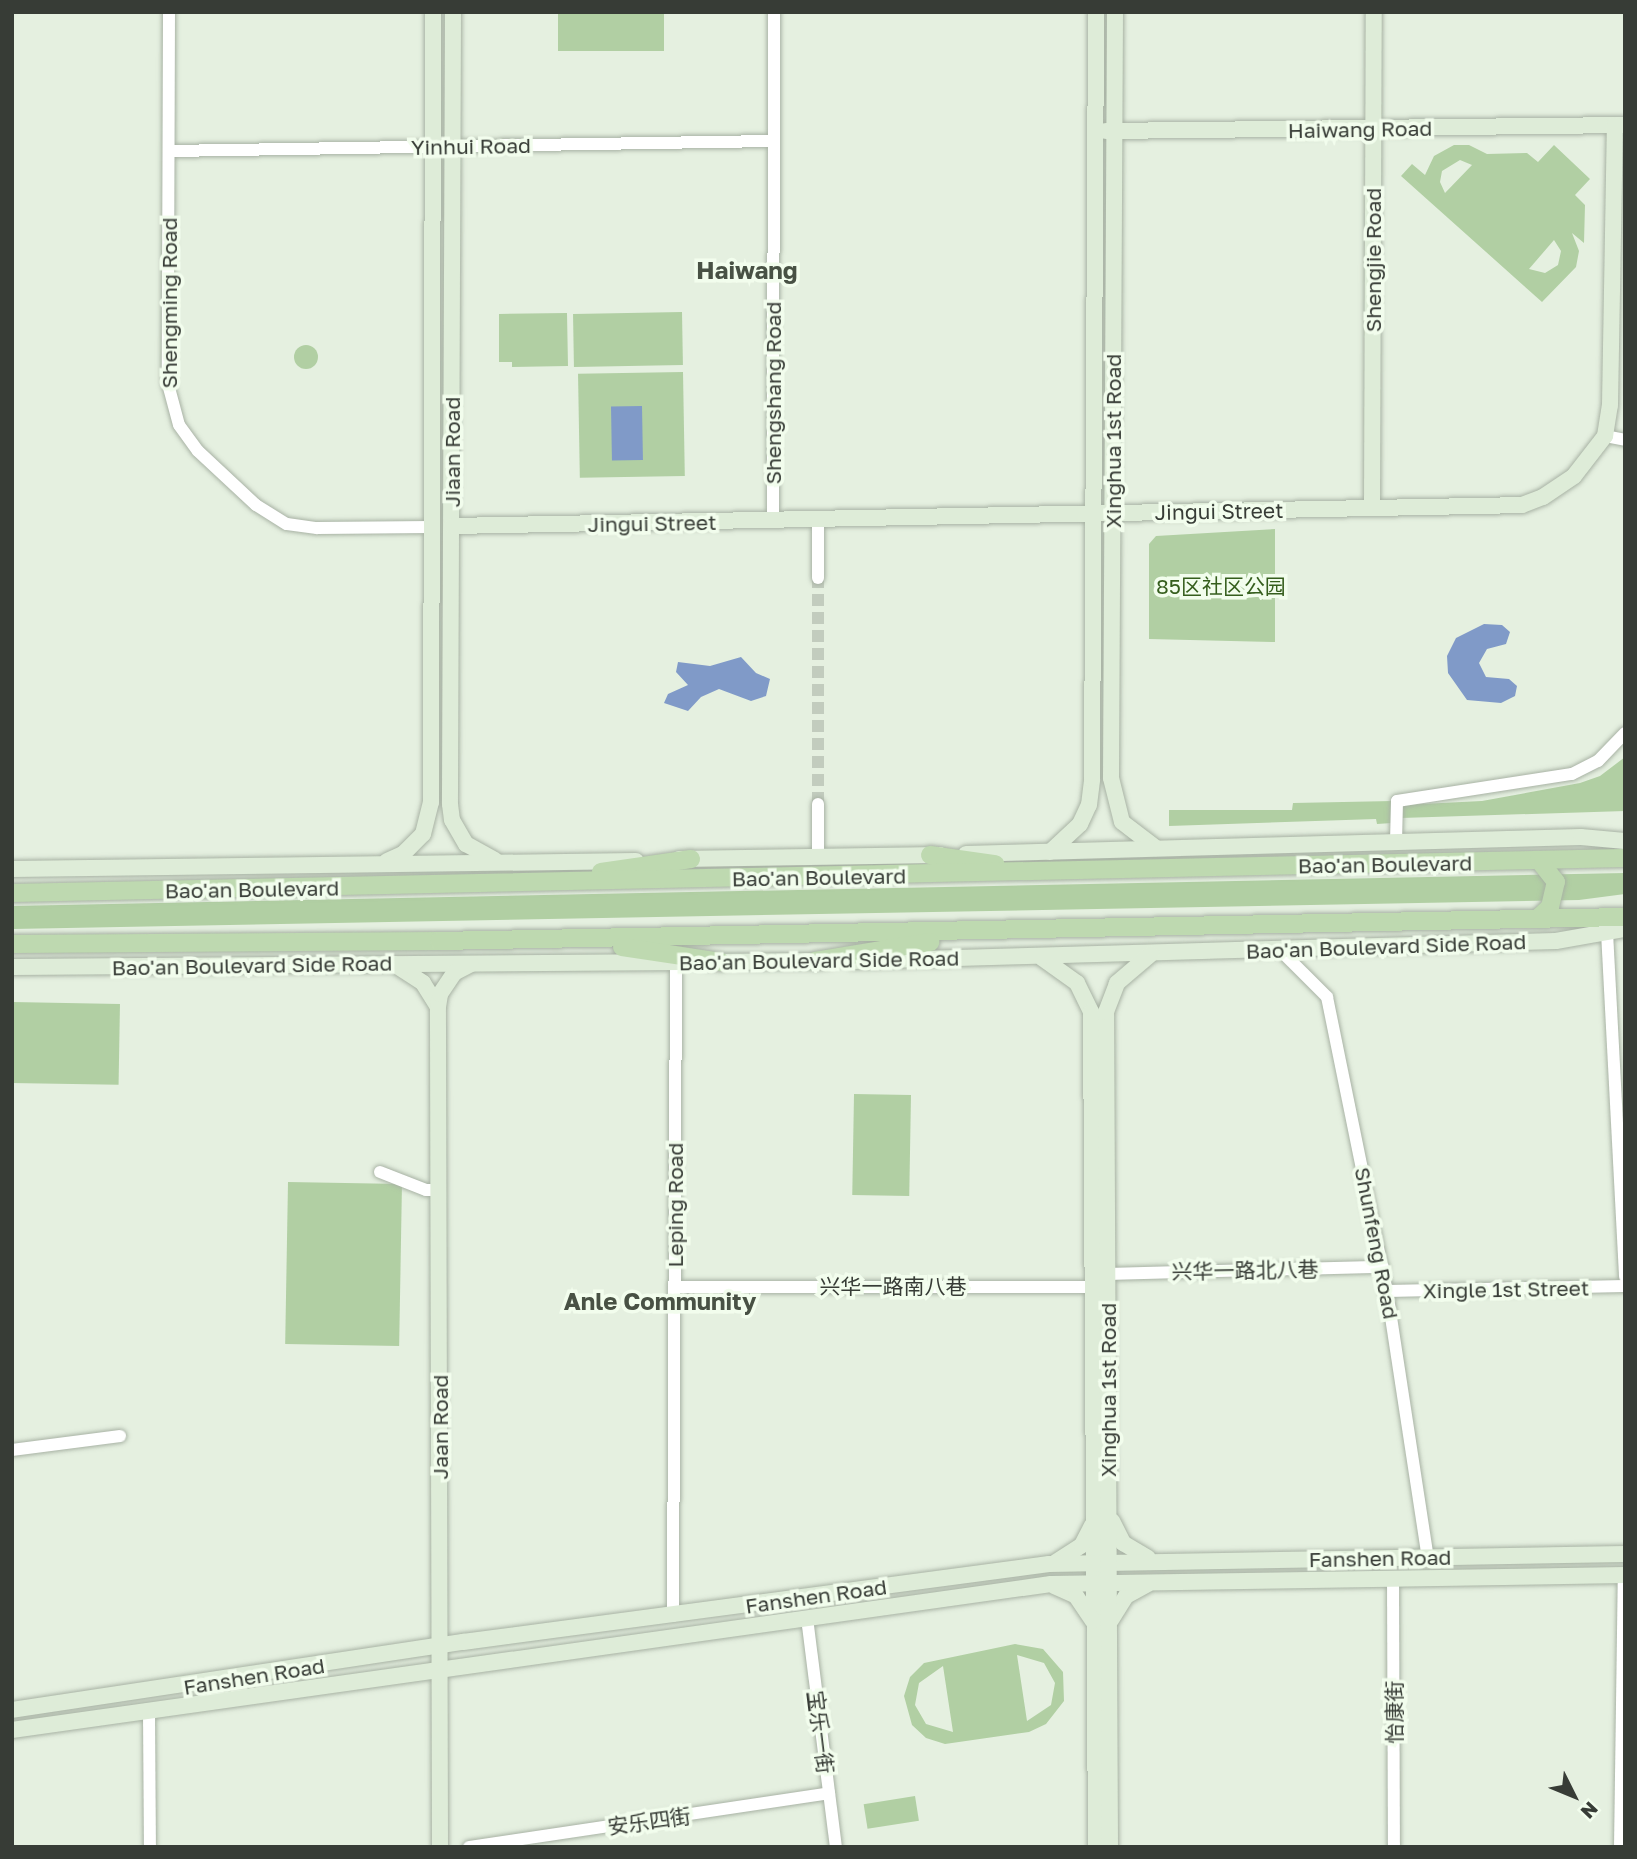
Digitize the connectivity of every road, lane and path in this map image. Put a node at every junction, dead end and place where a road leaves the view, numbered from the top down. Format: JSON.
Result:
{"nodes":[{"id":1,"x":169,"y":12,"type":"edge"},
{"id":2,"x":433,"y":12,"type":"edge"},
{"id":3,"x":453,"y":12,"type":"edge"},
{"id":4,"x":774,"y":12,"type":"edge"},
{"id":5,"x":1096,"y":12,"type":"edge"},
{"id":6,"x":1115,"y":12,"type":"edge"},
{"id":7,"x":1374,"y":12,"type":"edge"},
{"id":8,"x":1620,"y":125,"type":"edge"},
{"id":9,"x":1373,"y":129,"type":"junction"},
{"id":10,"x":1096,"y":131,"type":"junction"},
{"id":11,"x":1114,"y":131,"type":"junction"},
{"id":12,"x":774,"y":141,"type":"junction"},
{"id":13,"x":453,"y":146,"type":"junction"},
{"id":14,"x":432,"y":147,"type":"junction"},
{"id":15,"x":169,"y":151,"type":"junction"},
{"id":16,"x":1605,"y":436,"type":"junction"},
{"id":17,"x":1625,"y":440,"type":"edge"},
{"id":18,"x":1372,"y":508,"type":"junction"},
{"id":19,"x":1094,"y":512,"type":"junction"},
{"id":20,"x":1114,"y":512,"type":"junction"},
{"id":21,"x":818,"y":521,"type":"junction"},
{"id":22,"x":773,"y":522,"type":"junction"},
{"id":23,"x":452,"y":526,"type":"junction"},
{"id":24,"x":432,"y":527,"type":"junction"},
{"id":25,"x":818,"y":578,"type":"tunnel mouth"},
{"id":26,"x":451,"y":615,"type":"junction"},
{"id":27,"x":431,"y":617,"type":"junction"},
{"id":28,"x":1625,"y":733,"type":"edge"},
{"id":29,"x":818,"y":804,"type":"tunnel mouth"},
{"id":30,"x":1625,"y":841,"type":"edge"},
{"id":31,"x":1396,"y":842,"type":"junction"},
{"id":32,"x":1158,"y":849,"type":"junction"},
{"id":33,"x":1050,"y":852,"type":"junction"},
{"id":34,"x":930,"y":855,"type":"junction"},
{"id":35,"x":818,"y":856,"type":"junction"},
{"id":36,"x":1625,"y":858,"type":"edge"},
{"id":37,"x":691,"y":859,"type":"junction"},
{"id":38,"x":1539,"y":860,"type":"junction"},
{"id":39,"x":504,"y":863,"type":"junction"},
{"id":40,"x":379,"y":865,"type":"junction"},
{"id":41,"x":12,"y":869,"type":"edge"},
{"id":42,"x":1054,"y":872,"type":"junction"},
{"id":43,"x":520,"y":883,"type":"junction"},
{"id":44,"x":12,"y":893,"type":"edge"},
{"id":45,"x":1625,"y":917,"type":"edge"},
{"id":46,"x":1537,"y":919,"type":"junction"},
{"id":47,"x":1625,"y":929,"type":"edge"},
{"id":48,"x":1038,"y":930,"type":"junction"},
{"id":49,"x":1607,"y":932,"type":"junction"},
{"id":50,"x":521,"y":939,"type":"junction"},
{"id":51,"x":12,"y":944,"type":"edge"},
{"id":52,"x":1279,"y":949,"type":"junction"},
{"id":53,"x":1153,"y":953,"type":"junction"},
{"id":54,"x":1040,"y":957,"type":"junction"},
{"id":55,"x":815,"y":961,"type":"junction"},
{"id":56,"x":676,"y":962,"type":"junction"},
{"id":57,"x":721,"y":962,"type":"junction"},
{"id":58,"x":474,"y":963,"type":"junction"},
{"id":59,"x":392,"y":964,"type":"junction"},
{"id":60,"x":12,"y":967,"type":"edge"},
{"id":61,"x":438,"y":1007,"type":"junction"},
{"id":62,"x":380,"y":1172,"type":"dead end"},
{"id":63,"x":440,"y":1190,"type":"junction"},
{"id":64,"x":1383,"y":1267,"type":"junction"},
{"id":65,"x":1107,"y":1274,"type":"junction"},
{"id":66,"x":1625,"y":1277,"type":"edge"},
{"id":67,"x":1625,"y":1286,"type":"edge"},
{"id":68,"x":675,"y":1287,"type":"junction"},
{"id":69,"x":1093,"y":1287,"type":"junction"},
{"id":70,"x":1387,"y":1291,"type":"junction"},
{"id":71,"x":120,"y":1436,"type":"dead end"},
{"id":72,"x":12,"y":1450,"type":"edge"},
{"id":73,"x":1101,"y":1506,"type":"junction"},
{"id":74,"x":1625,"y":1554,"type":"edge"},
{"id":75,"x":1428,"y":1558,"type":"junction"},
{"id":76,"x":1161,"y":1561,"type":"junction"},
{"id":77,"x":1102,"y":1562,"type":"junction"},
{"id":78,"x":1034,"y":1567,"type":"junction"},
{"id":79,"x":1624,"y":1575,"type":"edge"},
{"id":80,"x":1393,"y":1578,"type":"junction"},
{"id":81,"x":1163,"y":1581,"type":"junction"},
{"id":82,"x":1102,"y":1582,"type":"junction"},
{"id":83,"x":1037,"y":1585,"type":"junction"},
{"id":84,"x":673,"y":1616,"type":"junction"},
{"id":85,"x":807,"y":1618,"type":"junction"},
{"id":86,"x":1095,"y":1626,"type":"junction"},
{"id":87,"x":1109,"y":1640,"type":"junction"},
{"id":88,"x":440,"y":1646,"type":"junction"},
{"id":89,"x":440,"y":1668,"type":"junction"},
{"id":90,"x":12,"y":1710,"type":"edge"},
{"id":91,"x":149,"y":1713,"type":"junction"},
{"id":92,"x":12,"y":1730,"type":"edge"},
{"id":93,"x":829,"y":1793,"type":"junction"},
{"id":94,"x":150,"y":1847,"type":"edge"},
{"id":95,"x":440,"y":1847,"type":"edge"},
{"id":96,"x":469,"y":1847,"type":"edge"},
{"id":97,"x":836,"y":1847,"type":"edge"},
{"id":98,"x":1096,"y":1847,"type":"edge"},
{"id":99,"x":1110,"y":1847,"type":"edge"},
{"id":100,"x":1394,"y":1847,"type":"edge"},
{"id":101,"x":1620,"y":1847,"type":"edge"}],
"edges":[{"from":1,"to":15,"type":"street","name":"Shengming Road"},
{"from":2,"to":14,"type":"main road","name":"Jiaan Road"},
{"from":3,"to":13,"type":"main road","name":"Jiaan Road"},
{"from":4,"to":12,"type":"street","name":"Shengshang Road"},
{"from":5,"to":10,"type":"main road","name":"Xinghua 1st Road"},
{"from":6,"to":11,"type":"main road","name":"Xinghua 1st Road"},
{"from":7,"to":9,"type":"main road","name":"Shengjie Road"},
{"from":8,"to":9,"type":"main road","name":"Haiwang Road"},
{"from":8,"to":16,"type":"main road"},
{"from":9,"to":11,"type":"main road","name":"Haiwang Road"},
{"from":9,"to":18,"type":"main road","name":"Shengjie Road"},
{"from":10,"to":11,"type":"main road","name":"Haiwang Road"},
{"from":10,"to":19,"type":"main road","name":"Xinghua 1st Road"},
{"from":11,"to":20,"type":"main road","name":"Xinghua 1st Road"},
{"from":12,"to":13,"type":"street","name":"Yinhui Road"},
{"from":12,"to":22,"type":"street","name":"Shengshang Road"},
{"from":13,"to":14,"type":"street","name":"Yinhui Road"},
{"from":13,"to":23,"type":"main road","name":"Jiaan Road"},
{"from":14,"to":15,"type":"street","name":"Yinhui Road"},
{"from":14,"to":24,"type":"main road","name":"Jiaan Road"},
{"from":15,"to":24,"type":"street","name":"Shengming Road"},
{"from":16,"to":17,"type":"street"},
{"from":16,"to":18,"type":"main road","name":"Jingui Street"},
{"from":18,"to":20,"type":"main road","name":"Jingui Street"},
{"from":19,"to":20,"type":"main road","name":"Jingui Street"},
{"from":19,"to":21,"type":"main road","name":"Jingui Street"},
{"from":19,"to":33,"type":"main road","name":"Xinghua 1st Road"},
{"from":20,"to":32,"type":"main road","name":"Xinghua 1st Road"},
{"from":21,"to":22,"type":"main road","name":"Jingui Street"},
{"from":21,"to":25,"type":"street"},
{"from":22,"to":23,"type":"main road","name":"Jingui Street"},
{"from":23,"to":26,"type":"main road","name":"Jiaan Road"},
{"from":24,"to":27,"type":"main road","name":"Jiaan Road"},
{"from":26,"to":27,"type":"main road"},
{"from":26,"to":39,"type":"main road","name":"Jiaan Road"},
{"from":27,"to":40,"type":"main road","name":"Jiaan Road"},
{"from":28,"to":31,"type":"street"},
{"from":29,"to":35,"type":"street"},
{"from":30,"to":31,"type":"main road"},
{"from":31,"to":32,"type":"main road"},
{"from":32,"to":33,"type":"main road"},
{"from":33,"to":34,"type":"main road"},
{"from":34,"to":35,"type":"main road"},
{"from":34,"to":42,"type":"main road"},
{"from":35,"to":37,"type":"main road"},
{"from":36,"to":38,"type":"main road","name":"Bao'an Boulevard"},
{"from":37,"to":39,"type":"main road"},
{"from":37,"to":43,"type":"main road"},
{"from":38,"to":42,"type":"main road","name":"Bao'an Boulevard"},
{"from":38,"to":46,"type":"main road"},
{"from":39,"to":40,"type":"main road"},
{"from":40,"to":41,"type":"main road"},
{"from":42,"to":43,"type":"main road","name":"Bao'an Boulevard"},
{"from":43,"to":44,"type":"main road","name":"Bao'an Boulevard"},
{"from":45,"to":46,"type":"main road"},
{"from":46,"to":48,"type":"main road"},
{"from":47,"to":49,"type":"main road","name":"Bao'an Boulevard Side Road"},
{"from":48,"to":50,"type":"main road"},
{"from":48,"to":55,"type":"main road"},
{"from":49,"to":52,"type":"main road","name":"Bao'an Boulevard Side Road"},
{"from":49,"to":66,"type":"street"},
{"from":50,"to":51,"type":"main road"},
{"from":50,"to":57,"type":"main road"},
{"from":52,"to":53,"type":"main road","name":"Bao'an Boulevard Side Road"},
{"from":52,"to":64,"type":"street","name":"Shunfeng Road"},
{"from":53,"to":54,"type":"main road","name":"Bao'an Boulevard Side Road"},
{"from":53,"to":65,"type":"main road","name":"Xinghua 1st Road"},
{"from":54,"to":55,"type":"main road","name":"Bao'an Boulevard Side Road"},
{"from":54,"to":69,"type":"main road","name":"Xinghua 1st Road"},
{"from":55,"to":57,"type":"main road","name":"Bao'an Boulevard Side Road"},
{"from":56,"to":57,"type":"main road","name":"Bao'an Boulevard Side Road"},
{"from":56,"to":58,"type":"main road","name":"Bao'an Boulevard Side Road"},
{"from":56,"to":68,"type":"street","name":"Leping Road"},
{"from":58,"to":59,"type":"main road","name":"Bao'an Boulevard Side Road"},
{"from":58,"to":61,"type":"main road"},
{"from":59,"to":60,"type":"main road","name":"Bao'an Boulevard Side Road"},
{"from":59,"to":61,"type":"main road"},
{"from":61,"to":63,"type":"main road","name":"Jaan Road"},
{"from":62,"to":63,"type":"street"},
{"from":63,"to":88,"type":"main road","name":"Jaan Road"},
{"from":64,"to":65,"type":"street","name":"兴华一路北八巷"},
{"from":64,"to":70,"type":"street","name":"Shunfeng Road"},
{"from":65,"to":69,"type":"street"},
{"from":65,"to":73,"type":"main road","name":"Xinghua 1st Road"},
{"from":67,"to":70,"type":"street","name":"Xingle 1st Street"},
{"from":68,"to":69,"type":"street","name":"兴华一路南八巷"},
{"from":68,"to":84,"type":"street","name":"Leping Road"},
{"from":69,"to":73,"type":"main road","name":"Xinghua 1st Road"},
{"from":70,"to":75,"type":"street","name":"Shunfeng Road"},
{"from":71,"to":72,"type":"street"},
{"from":73,"to":76,"type":"main road"},
{"from":73,"to":77,"type":"main road","name":"Xinghua 1st Road"},
{"from":73,"to":78,"type":"main road"},
{"from":74,"to":75,"type":"main road","name":"Fanshen Road"},
{"from":75,"to":76,"type":"main road","name":"Fanshen Road"},
{"from":76,"to":77,"type":"main road","name":"Fanshen Road"},
{"from":77,"to":78,"type":"main road","name":"Fanshen Road"},
{"from":77,"to":82,"type":"main road","name":"Xinghua 1st Road"},
{"from":78,"to":84,"type":"main road","name":"Fanshen Road"},
{"from":79,"to":80,"type":"main road","name":"Fanshen Road"},
{"from":79,"to":101,"type":"street"},
{"from":80,"to":81,"type":"main road","name":"Fanshen Road"},
{"from":80,"to":100,"type":"street","name":"怡康街"},
{"from":81,"to":82,"type":"main road","name":"Fanshen Road"},
{"from":81,"to":87,"type":"main road"},
{"from":82,"to":83,"type":"main road","name":"Fanshen Road"},
{"from":82,"to":86,"type":"main road","name":"Xinghua 1st Road"},
{"from":82,"to":87,"type":"main road","name":"Xinghua 1st Road"},
{"from":83,"to":85,"type":"main road","name":"Fanshen Road"},
{"from":83,"to":86,"type":"main road"},
{"from":84,"to":88,"type":"main road","name":"Fanshen Road"},
{"from":85,"to":89,"type":"main road","name":"Fanshen Road"},
{"from":85,"to":93,"type":"street","name":"宝乐一街"},
{"from":86,"to":98,"type":"main road","name":"Xinghua 1st Road"},
{"from":87,"to":99,"type":"main road","name":"Xinghua 1st Road"},
{"from":88,"to":89,"type":"main road","name":"Jaan Road"},
{"from":88,"to":90,"type":"main road","name":"Fanshen Road"},
{"from":89,"to":91,"type":"main road","name":"Fanshen Road"},
{"from":89,"to":95,"type":"main road","name":"Jaan Road"},
{"from":91,"to":92,"type":"main road","name":"Fanshen Road"},
{"from":91,"to":94,"type":"street"},
{"from":93,"to":96,"type":"street","name":"安乐四街"},
{"from":93,"to":97,"type":"street","name":"宝乐一街"}]}
